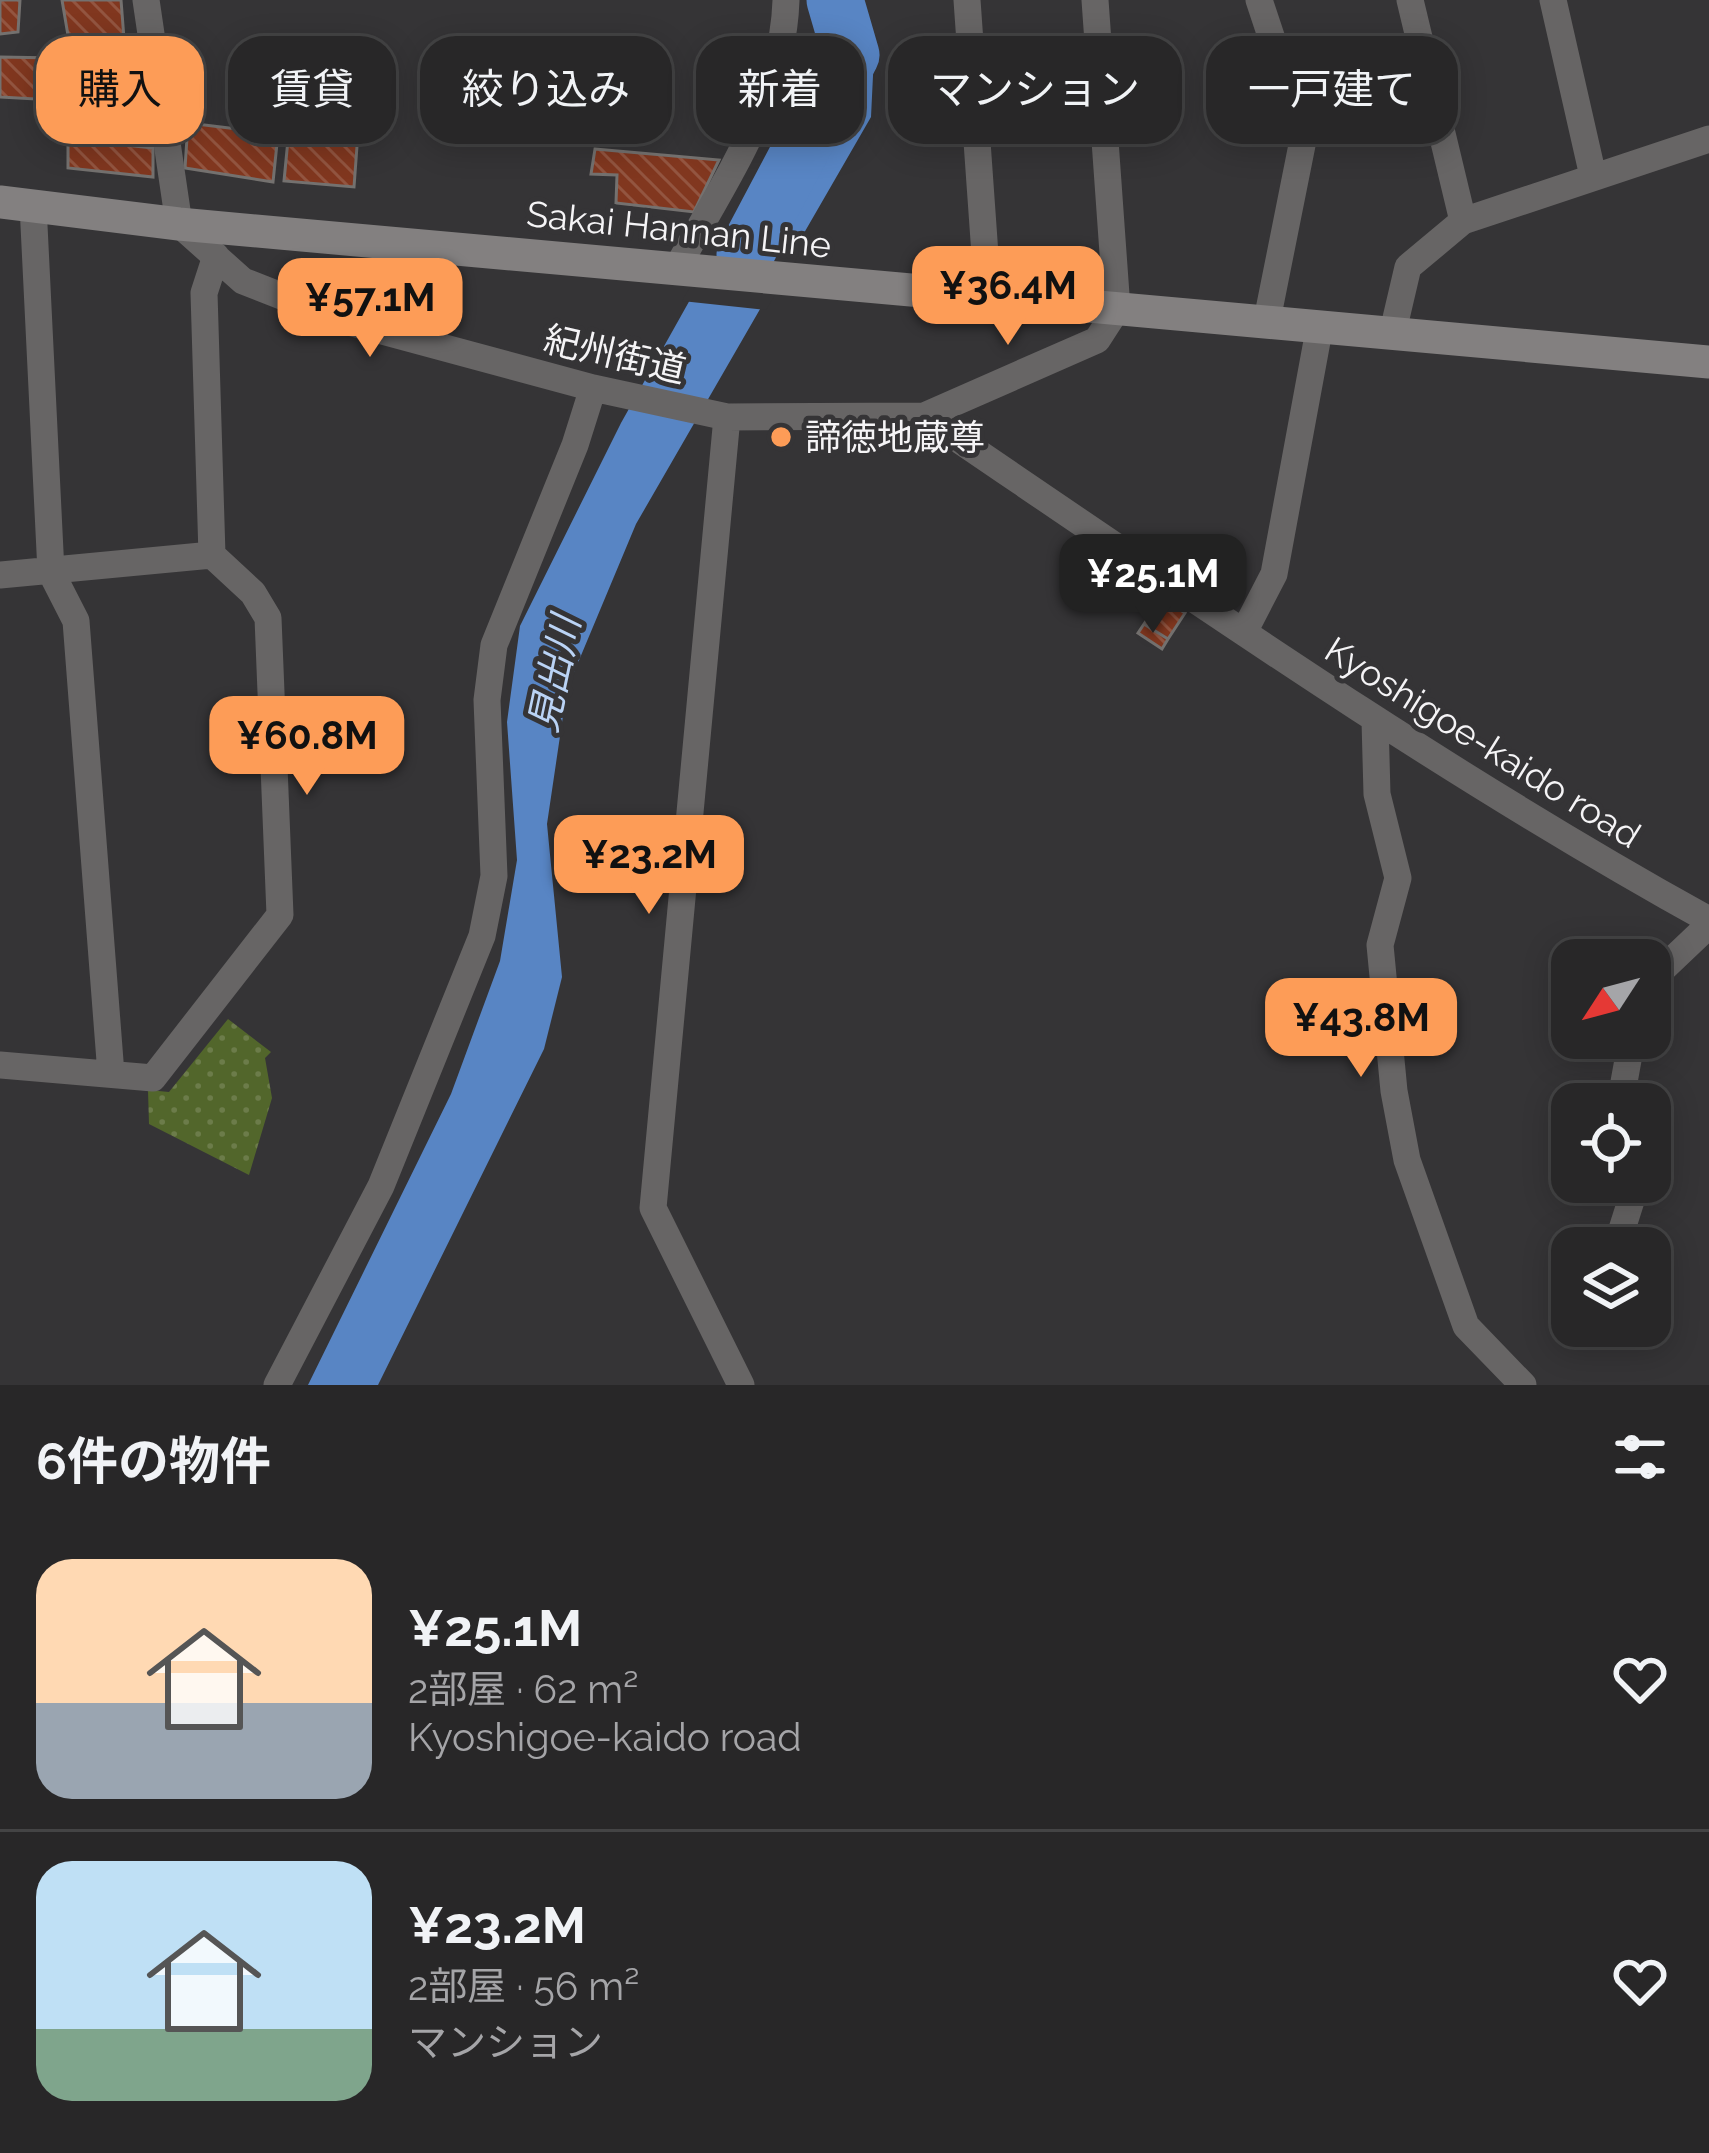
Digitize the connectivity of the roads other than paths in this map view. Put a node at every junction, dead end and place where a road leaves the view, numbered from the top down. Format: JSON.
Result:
{"nodes":[{"id":1,"x":146,"y":0,"type":"edge"},
{"id":2,"x":786,"y":0,"type":"edge"},
{"id":3,"x":967,"y":0,"type":"edge"},
{"id":4,"x":1095,"y":0,"type":"edge"},
{"id":5,"x":1259,"y":0,"type":"edge"},
{"id":6,"x":1410,"y":0,"type":"edge"},
{"id":7,"x":1553,"y":0,"type":"edge"},
{"id":8,"x":970,"y":36,"type":"edge"},
{"id":9,"x":1098,"y":36,"type":"edge"},
{"id":10,"x":1709,"y":139,"type":"edge"},
{"id":11,"x":978,"y":144,"type":"edge"},
{"id":12,"x":1106,"y":144,"type":"edge"},
{"id":13,"x":1593,"y":176,"type":"junction"},
{"id":14,"x":17,"y":204,"type":"edge"},
{"id":15,"x":1463,"y":221,"type":"junction"},
{"id":16,"x":179,"y":224,"type":"junction"},
{"id":17,"x":216,"y":256,"type":"junction"},
{"id":18,"x":682,"y":268,"type":"junction"},
{"id":19,"x":988,"y":297,"type":"junction"},
{"id":20,"x":1117,"y":309,"type":"junction"},
{"id":21,"x":1267,"y":320,"type":"junction"},
{"id":22,"x":1320,"y":325,"type":"junction"},
{"id":23,"x":1393,"y":331,"type":"junction"},
{"id":24,"x":1709,"y":362,"type":"edge"},
{"id":25,"x":603,"y":390,"type":"junction"},
{"id":26,"x":719,"y":415,"type":"junction"},
{"id":27,"x":923,"y":416,"type":"junction"},
{"id":28,"x":212,"y":555,"type":"junction"},
{"id":29,"x":51,"y":572,"type":"junction"},
{"id":30,"x":0,"y":575,"type":"edge"},
{"id":31,"x":1244,"y":632,"type":"junction"},
{"id":32,"x":1375,"y":721,"type":"junction"},
{"id":33,"x":1709,"y":923,"type":"edge"},
{"id":34,"x":1671,"y":960,"type":"edge"},
{"id":35,"x":0,"y":1065,"type":"edge"},
{"id":36,"x":111,"y":1074,"type":"junction"},
{"id":37,"x":277,"y":1385,"type":"edge"},
{"id":38,"x":742,"y":1385,"type":"edge"},
{"id":39,"x":1523,"y":1385,"type":"edge"}],
"edges":[{"from":1,"to":16,"type":"street"},
{"from":2,"to":18,"type":"street"},
{"from":3,"to":8,"type":"street"},
{"from":4,"to":9,"type":"street"},
{"from":5,"to":21,"type":"street"},
{"from":6,"to":15,"type":"street"},
{"from":7,"to":13,"type":"street"},
{"from":10,"to":13,"type":"street"},
{"from":11,"to":19,"type":"street"},
{"from":12,"to":20,"type":"street"},
{"from":13,"to":15,"type":"street"},
{"from":14,"to":16,"type":"main road","name":"Sakai Hannan Line"},
{"from":14,"to":29,"type":"street"},
{"from":15,"to":23,"type":"street"},
{"from":16,"to":17,"type":"street","name":"紀州街道"},
{"from":16,"to":18,"type":"main road","name":"Sakai Hannan Line"},
{"from":17,"to":25,"type":"street","name":"紀州街道"},
{"from":17,"to":28,"type":"street"},
{"from":18,"to":19,"type":"main road","name":"Sakai Hannan Line"},
{"from":19,"to":20,"type":"main road","name":"Sakai Hannan Line"},
{"from":20,"to":21,"type":"main road","name":"Sakai Hannan Line"},
{"from":20,"to":27,"type":"street"},
{"from":21,"to":22,"type":"main road","name":"Sakai Hannan Line"},
{"from":22,"to":23,"type":"main road","name":"Sakai Hannan Line"},
{"from":22,"to":31,"type":"street"},
{"from":23,"to":24,"type":"main road","name":"Sakai Hannan Line"},
{"from":25,"to":26,"type":"street","name":"紀州街道"},
{"from":25,"to":37,"type":"street"},
{"from":26,"to":27,"type":"street","name":"紀州街道"},
{"from":26,"to":38,"type":"street"},
{"from":27,"to":31,"type":"street","name":"Kyoshigoe-kaido road"},
{"from":28,"to":29,"type":"street"},
{"from":28,"to":36,"type":"street"},
{"from":29,"to":30,"type":"street"},
{"from":29,"to":36,"type":"street"},
{"from":31,"to":32,"type":"street","name":"Kyoshigoe-kaido road"},
{"from":32,"to":33,"type":"street","name":"Kyoshigoe-kaido road"},
{"from":32,"to":39,"type":"street"},
{"from":33,"to":34,"type":"street"},
{"from":35,"to":36,"type":"street"}]}
